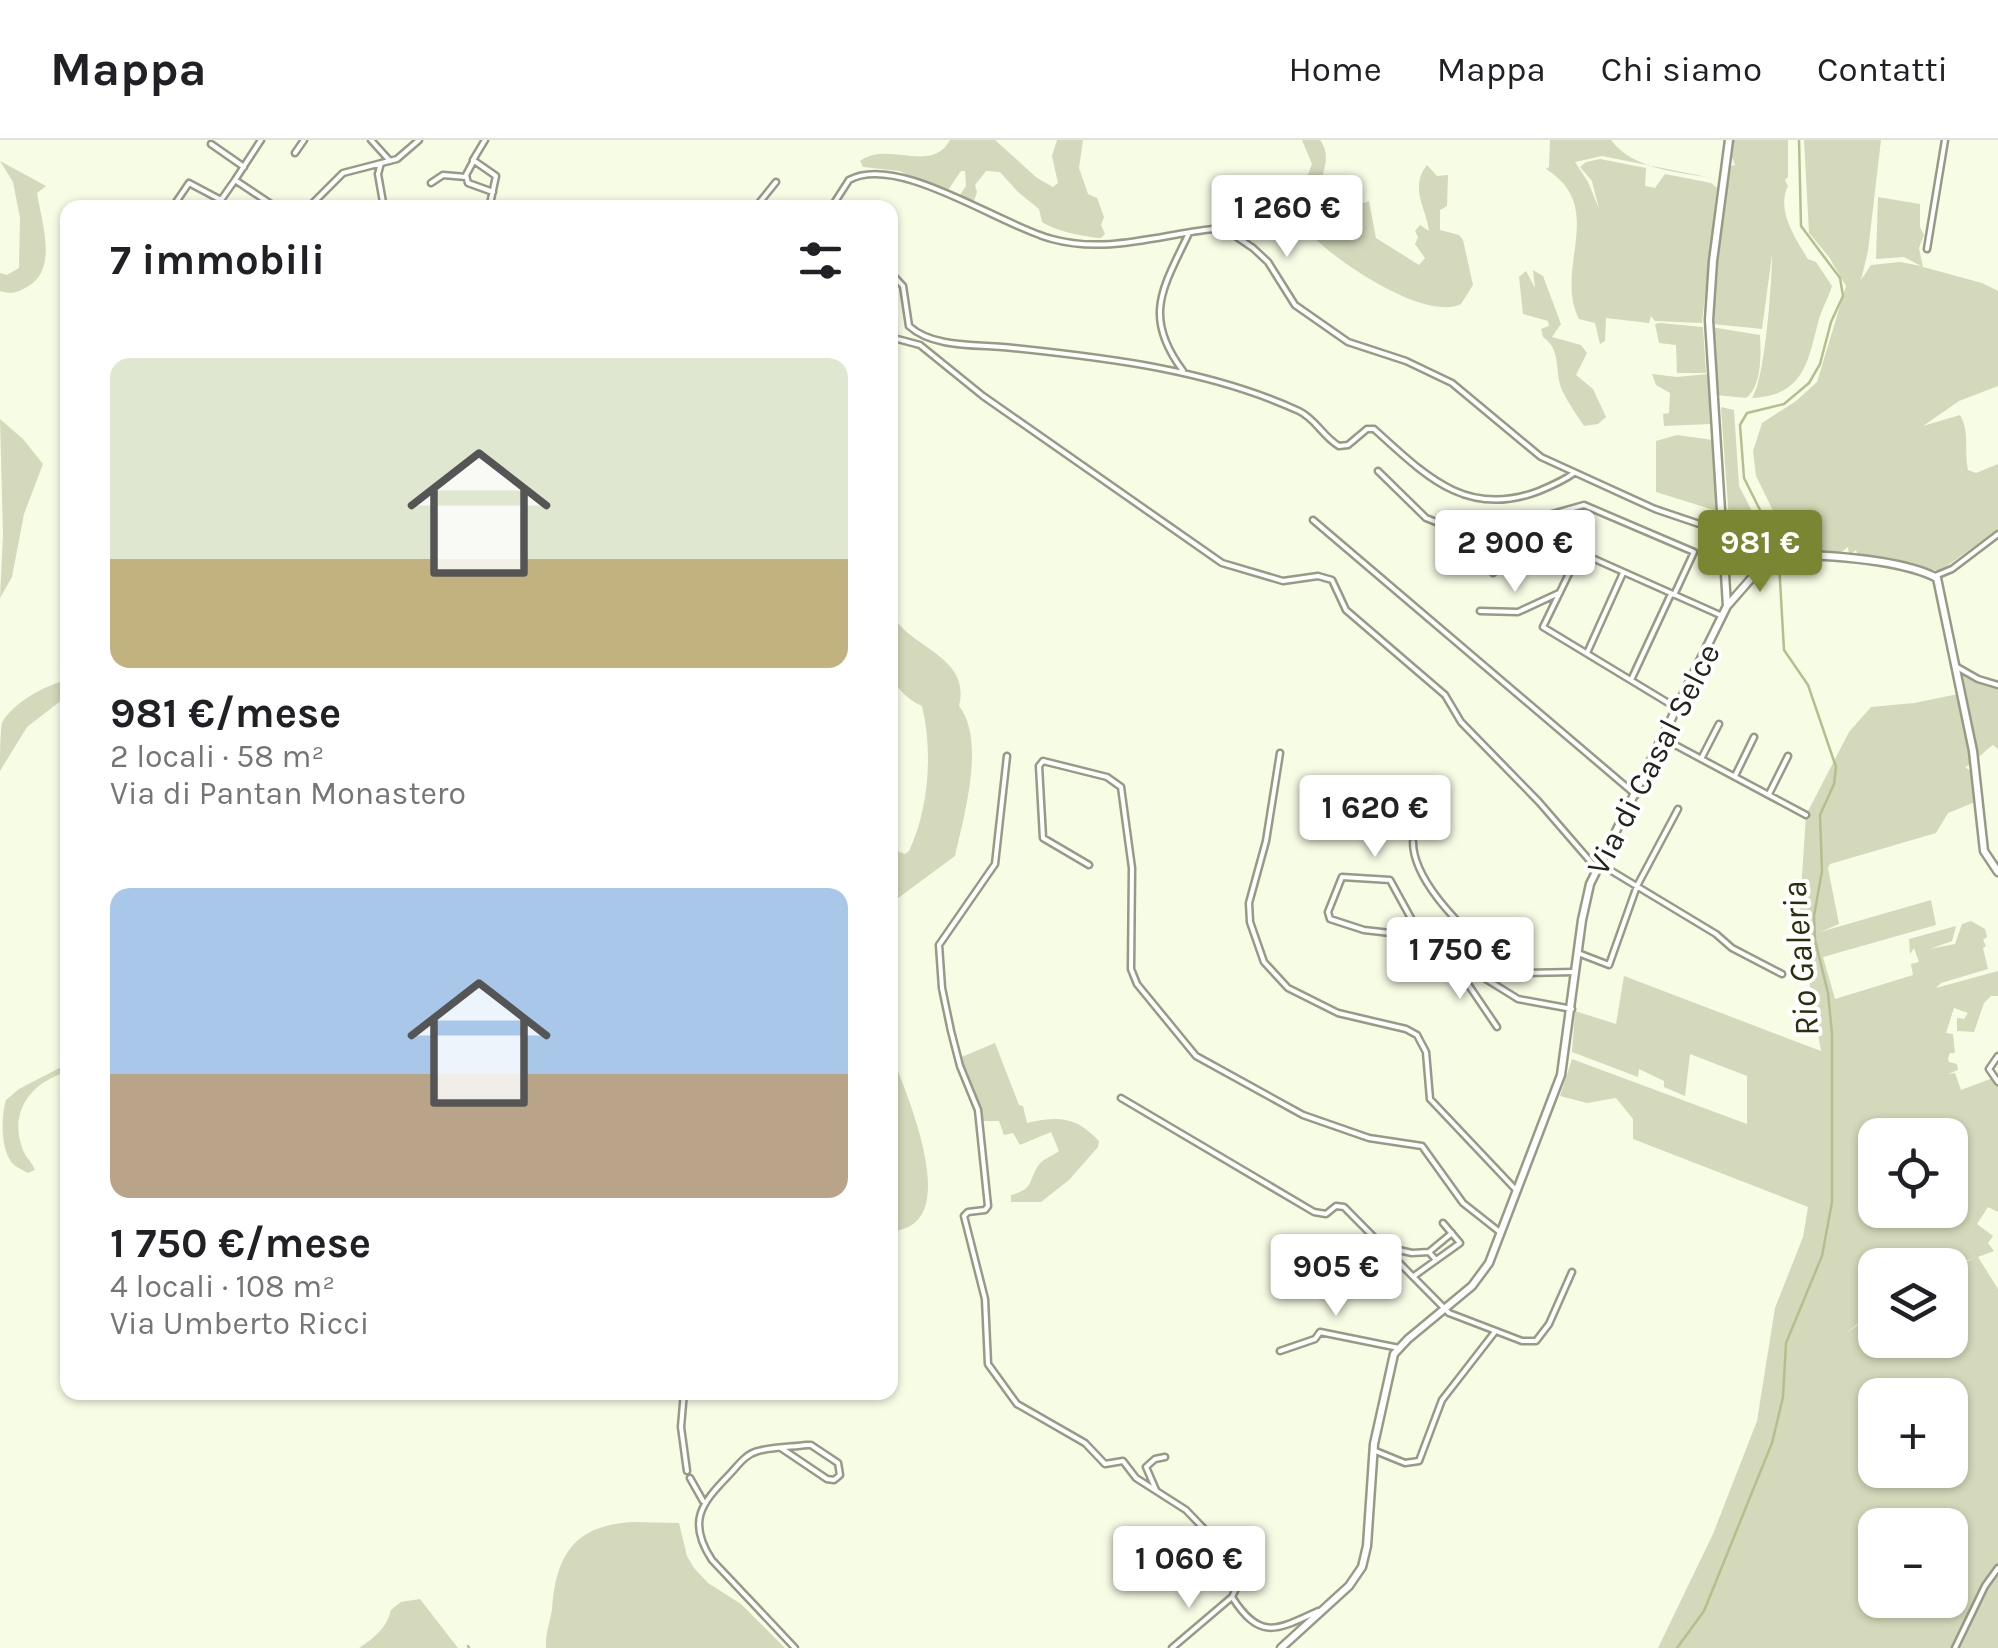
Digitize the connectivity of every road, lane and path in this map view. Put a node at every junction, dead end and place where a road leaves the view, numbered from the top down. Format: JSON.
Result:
{"nodes":[{"id":1,"x":261,"y":140,"type":"edge"},
{"id":2,"x":304,"y":140,"type":"edge"},
{"id":3,"x":372,"y":140,"type":"edge"},
{"id":4,"x":419,"y":140,"type":"edge"},
{"id":5,"x":485,"y":140,"type":"edge"},
{"id":6,"x":1730,"y":140,"type":"edge"},
{"id":7,"x":1946,"y":140,"type":"edge"},
{"id":8,"x":210,"y":144,"type":"dead end"},
{"id":9,"x":295,"y":154,"type":"dead end"},
{"id":10,"x":390,"y":161,"type":"junction"},
{"id":11,"x":473,"y":162,"type":"junction"},
{"id":12,"x":381,"y":163,"type":"junction"},
{"id":13,"x":244,"y":166,"type":"junction"},
{"id":14,"x":466,"y":177,"type":"junction"},
{"id":15,"x":235,"y":180,"type":"junction"},
{"id":16,"x":431,"y":182,"type":"dead end"},
{"id":17,"x":776,"y":182,"type":"dead end"},
{"id":18,"x":493,"y":192,"type":"junction"},
{"id":19,"x":178,"y":200,"type":"edge"},
{"id":20,"x":221,"y":200,"type":"edge"},
{"id":21,"x":221,"y":200,"type":"edge"},
{"id":22,"x":265,"y":200,"type":"edge"},
{"id":23,"x":316,"y":200,"type":"edge"},
{"id":24,"x":383,"y":200,"type":"edge"},
{"id":25,"x":491,"y":200,"type":"edge"},
{"id":26,"x":762,"y":200,"type":"edge"},
{"id":27,"x":836,"y":200,"type":"edge"},
{"id":28,"x":1189,"y":233,"type":"junction"},
{"id":29,"x":1927,"y":249,"type":"dead end"},
{"id":30,"x":898,"y":280,"type":"edge"},
{"id":31,"x":921,"y":334,"type":"junction"},
{"id":32,"x":898,"y":338,"type":"edge"},
{"id":33,"x":916,"y":343,"type":"junction"},
{"id":34,"x":1183,"y":371,"type":"junction"},
{"id":35,"x":1378,"y":471,"type":"dead end"},
{"id":36,"x":1574,"y":473,"type":"junction"},
{"id":37,"x":1312,"y":520,"type":"dead end"},
{"id":38,"x":1724,"y":532,"type":"junction"},
{"id":39,"x":1998,"y":534,"type":"edge"},
{"id":40,"x":1579,"y":553,"type":"junction"},
{"id":41,"x":1493,"y":573,"type":"dead end"},
{"id":42,"x":1623,"y":573,"type":"junction"},
{"id":43,"x":1935,"y":576,"type":"junction"},
{"id":44,"x":1559,"y":594,"type":"junction"},
{"id":45,"x":1672,"y":595,"type":"junction"},
{"id":46,"x":1727,"y":606,"type":"junction"},
{"id":47,"x":1480,"y":611,"type":"dead end"},
{"id":48,"x":1724,"y":617,"type":"junction"},
{"id":49,"x":1587,"y":653,"type":"junction"},
{"id":50,"x":1957,"y":666,"type":"junction"},
{"id":51,"x":1630,"y":680,"type":"junction"},
{"id":52,"x":1998,"y":685,"type":"edge"},
{"id":53,"x":1679,"y":709,"type":"junction"},
{"id":54,"x":1719,"y":724,"type":"dead end"},
{"id":55,"x":1754,"y":737,"type":"dead end"},
{"id":56,"x":1664,"y":739,"type":"junction"},
{"id":57,"x":1280,"y":753,"type":"dead end"},
{"id":58,"x":1007,"y":756,"type":"dead end"},
{"id":59,"x":1788,"y":756,"type":"dead end"},
{"id":60,"x":1701,"y":759,"type":"junction"},
{"id":61,"x":1736,"y":776,"type":"junction"},
{"id":62,"x":1768,"y":794,"type":"junction"},
{"id":63,"x":1636,"y":795,"type":"junction"},
{"id":64,"x":1678,"y":809,"type":"dead end"},
{"id":65,"x":1806,"y":815,"type":"dead end"},
{"id":66,"x":1412,"y":842,"type":"dead end"},
{"id":67,"x":1090,"y":866,"type":"dead end"},
{"id":68,"x":1598,"y":866,"type":"junction"},
{"id":69,"x":1998,"y":872,"type":"edge"},
{"id":70,"x":1638,"y":886,"type":"junction"},
{"id":71,"x":1423,"y":940,"type":"junction"},
{"id":72,"x":1578,"y":953,"type":"junction"},
{"id":73,"x":1451,"y":958,"type":"junction"},
{"id":74,"x":1575,"y":972,"type":"junction"},
{"id":75,"x":1782,"y":974,"type":"dead end"},
{"id":76,"x":1572,"y":1009,"type":"junction"},
{"id":77,"x":1497,"y":1027,"type":"dead end"},
{"id":78,"x":1998,"y":1056,"type":"edge"},
{"id":79,"x":1998,"y":1082,"type":"edge"},
{"id":80,"x":1121,"y":1098,"type":"dead end"},
{"id":81,"x":1517,"y":1191,"type":"junction"},
{"id":82,"x":1442,"y":1224,"type":"dead end"},
{"id":83,"x":1452,"y":1233,"type":"junction"},
{"id":84,"x":1500,"y":1233,"type":"junction"},
{"id":85,"x":1385,"y":1247,"type":"junction"},
{"id":86,"x":1430,"y":1252,"type":"junction"},
{"id":87,"x":1436,"y":1261,"type":"junction"},
{"id":88,"x":1572,"y":1272,"type":"dead end"},
{"id":89,"x":1414,"y":1276,"type":"junction"},
{"id":90,"x":1445,"y":1309,"type":"junction"},
{"id":91,"x":1495,"y":1331,"type":"junction"},
{"id":92,"x":1398,"y":1348,"type":"junction"},
{"id":93,"x":1280,"y":1350,"type":"dead end"},
{"id":94,"x":683,"y":1400,"type":"edge"},
{"id":95,"x":781,"y":1448,"type":"junction"},
{"id":96,"x":1373,"y":1450,"type":"junction"},
{"id":97,"x":1165,"y":1458,"type":"dead end"},
{"id":98,"x":1158,"y":1494,"type":"junction"},
{"id":99,"x":703,"y":1501,"type":"junction"},
{"id":100,"x":1246,"y":1531,"type":"dead end"},
{"id":101,"x":1998,"y":1568,"type":"edge"},
{"id":102,"x":1243,"y":1574,"type":"junction"},
{"id":103,"x":1232,"y":1597,"type":"junction"},
{"id":104,"x":1326,"y":1606,"type":"junction"},
{"id":105,"x":795,"y":1648,"type":"edge"},
{"id":106,"x":1172,"y":1648,"type":"edge"},
{"id":107,"x":1281,"y":1648,"type":"edge"},
{"id":108,"x":1954,"y":1648,"type":"edge"}],
"edges":[{"from":1,"to":13,"type":"street"},
{"from":2,"to":9,"type":"street"},
{"from":3,"to":10,"type":"street"},
{"from":4,"to":10,"type":"street"},
{"from":5,"to":11,"type":"street"},
{"from":6,"to":38,"type":"main road","name":"Via di Casal Selce"},
{"from":7,"to":29,"type":"street"},
{"from":8,"to":13,"type":"street"},
{"from":10,"to":12,"type":"street"},
{"from":11,"to":14,"type":"street"},
{"from":11,"to":18,"type":"street"},
{"from":12,"to":23,"type":"street"},
{"from":12,"to":24,"type":"street"},
{"from":13,"to":15,"type":"street"},
{"from":14,"to":16,"type":"street"},
{"from":14,"to":18,"type":"street"},
{"from":15,"to":20,"type":"street"},
{"from":15,"to":22,"type":"street"},
{"from":17,"to":26,"type":"street"},
{"from":18,"to":25,"type":"street"},
{"from":19,"to":21,"type":"street"},
{"from":27,"to":28,"type":"street"},
{"from":28,"to":34,"type":"street"},
{"from":28,"to":36,"type":"street"},
{"from":30,"to":31,"type":"street"},
{"from":31,"to":33,"type":"street"},
{"from":31,"to":34,"type":"street"},
{"from":32,"to":33,"type":"street"},
{"from":33,"to":68,"type":"street"},
{"from":34,"to":36,"type":"street"},
{"from":35,"to":45,"type":"street"},
{"from":36,"to":38,"type":"street"},
{"from":37,"to":63,"type":"street"},
{"from":38,"to":46,"type":"main road","name":"Via di Casal Selce"},
{"from":39,"to":43,"type":"street"},
{"from":40,"to":41,"type":"street"},
{"from":40,"to":42,"type":"street"},
{"from":40,"to":44,"type":"street"},
{"from":42,"to":45,"type":"street"},
{"from":42,"to":49,"type":"street"},
{"from":43,"to":46,"type":"main road"},
{"from":43,"to":50,"type":"main road"},
{"from":44,"to":47,"type":"street"},
{"from":44,"to":49,"type":"street"},
{"from":45,"to":48,"type":"street"},
{"from":45,"to":51,"type":"street"},
{"from":46,"to":48,"type":"main road","name":"Via di Casal Selce"},
{"from":48,"to":53,"type":"main road","name":"Via di Casal Selce"},
{"from":49,"to":51,"type":"street"},
{"from":50,"to":52,"type":"street"},
{"from":50,"to":69,"type":"main road"},
{"from":51,"to":53,"type":"street"},
{"from":53,"to":56,"type":"main road","name":"Via di Casal Selce"},
{"from":54,"to":60,"type":"street"},
{"from":55,"to":61,"type":"street"},
{"from":56,"to":60,"type":"street"},
{"from":56,"to":63,"type":"main road","name":"Via di Casal Selce"},
{"from":57,"to":81,"type":"street"},
{"from":58,"to":98,"type":"street"},
{"from":59,"to":62,"type":"street"},
{"from":60,"to":61,"type":"street"},
{"from":61,"to":62,"type":"street"},
{"from":62,"to":65,"type":"street"},
{"from":63,"to":68,"type":"main road","name":"Via di Casal Selce"},
{"from":64,"to":70,"type":"street"},
{"from":66,"to":74,"type":"street"},
{"from":67,"to":84,"type":"street"},
{"from":68,"to":70,"type":"street"},
{"from":68,"to":72,"type":"main road","name":"Via di Casal Selce"},
{"from":70,"to":72,"type":"street"},
{"from":70,"to":75,"type":"street"},
{"from":71,"to":71,"type":"street"},
{"from":71,"to":73,"type":"street"},
{"from":72,"to":74,"type":"main road","name":"Via di Casal Selce"},
{"from":73,"to":76,"type":"street"},
{"from":73,"to":77,"type":"street"},
{"from":74,"to":76,"type":"main road","name":"Via di Casal Selce"},
{"from":76,"to":81,"type":"main road","name":"Via di Casal Selce"},
{"from":78,"to":79,"type":"street"},
{"from":80,"to":85,"type":"street"},
{"from":81,"to":84,"type":"main road","name":"Via di Casal Selce"},
{"from":82,"to":83,"type":"street"},
{"from":83,"to":86,"type":"street"},
{"from":83,"to":87,"type":"street"},
{"from":84,"to":90,"type":"main road","name":"Via di Casal Selce"},
{"from":85,"to":86,"type":"street"},
{"from":85,"to":89,"type":"street"},
{"from":86,"to":87,"type":"street"},
{"from":87,"to":89,"type":"street"},
{"from":88,"to":91,"type":"street"},
{"from":89,"to":90,"type":"street"},
{"from":90,"to":91,"type":"street"},
{"from":90,"to":92,"type":"main road","name":"Via di Casal Selce"},
{"from":91,"to":96,"type":"street"},
{"from":92,"to":93,"type":"street"},
{"from":92,"to":96,"type":"main road"},
{"from":94,"to":99,"type":"street"},
{"from":95,"to":95,"type":"street"},
{"from":95,"to":99,"type":"street"},
{"from":96,"to":104,"type":"main road"},
{"from":97,"to":98,"type":"street"},
{"from":98,"to":102,"type":"street"},
{"from":99,"to":105,"type":"street"},
{"from":100,"to":102,"type":"street"},
{"from":101,"to":108,"type":"street"},
{"from":102,"to":103,"type":"street"},
{"from":103,"to":104,"type":"street"},
{"from":103,"to":106,"type":"street"},
{"from":104,"to":107,"type":"main road"}]}
